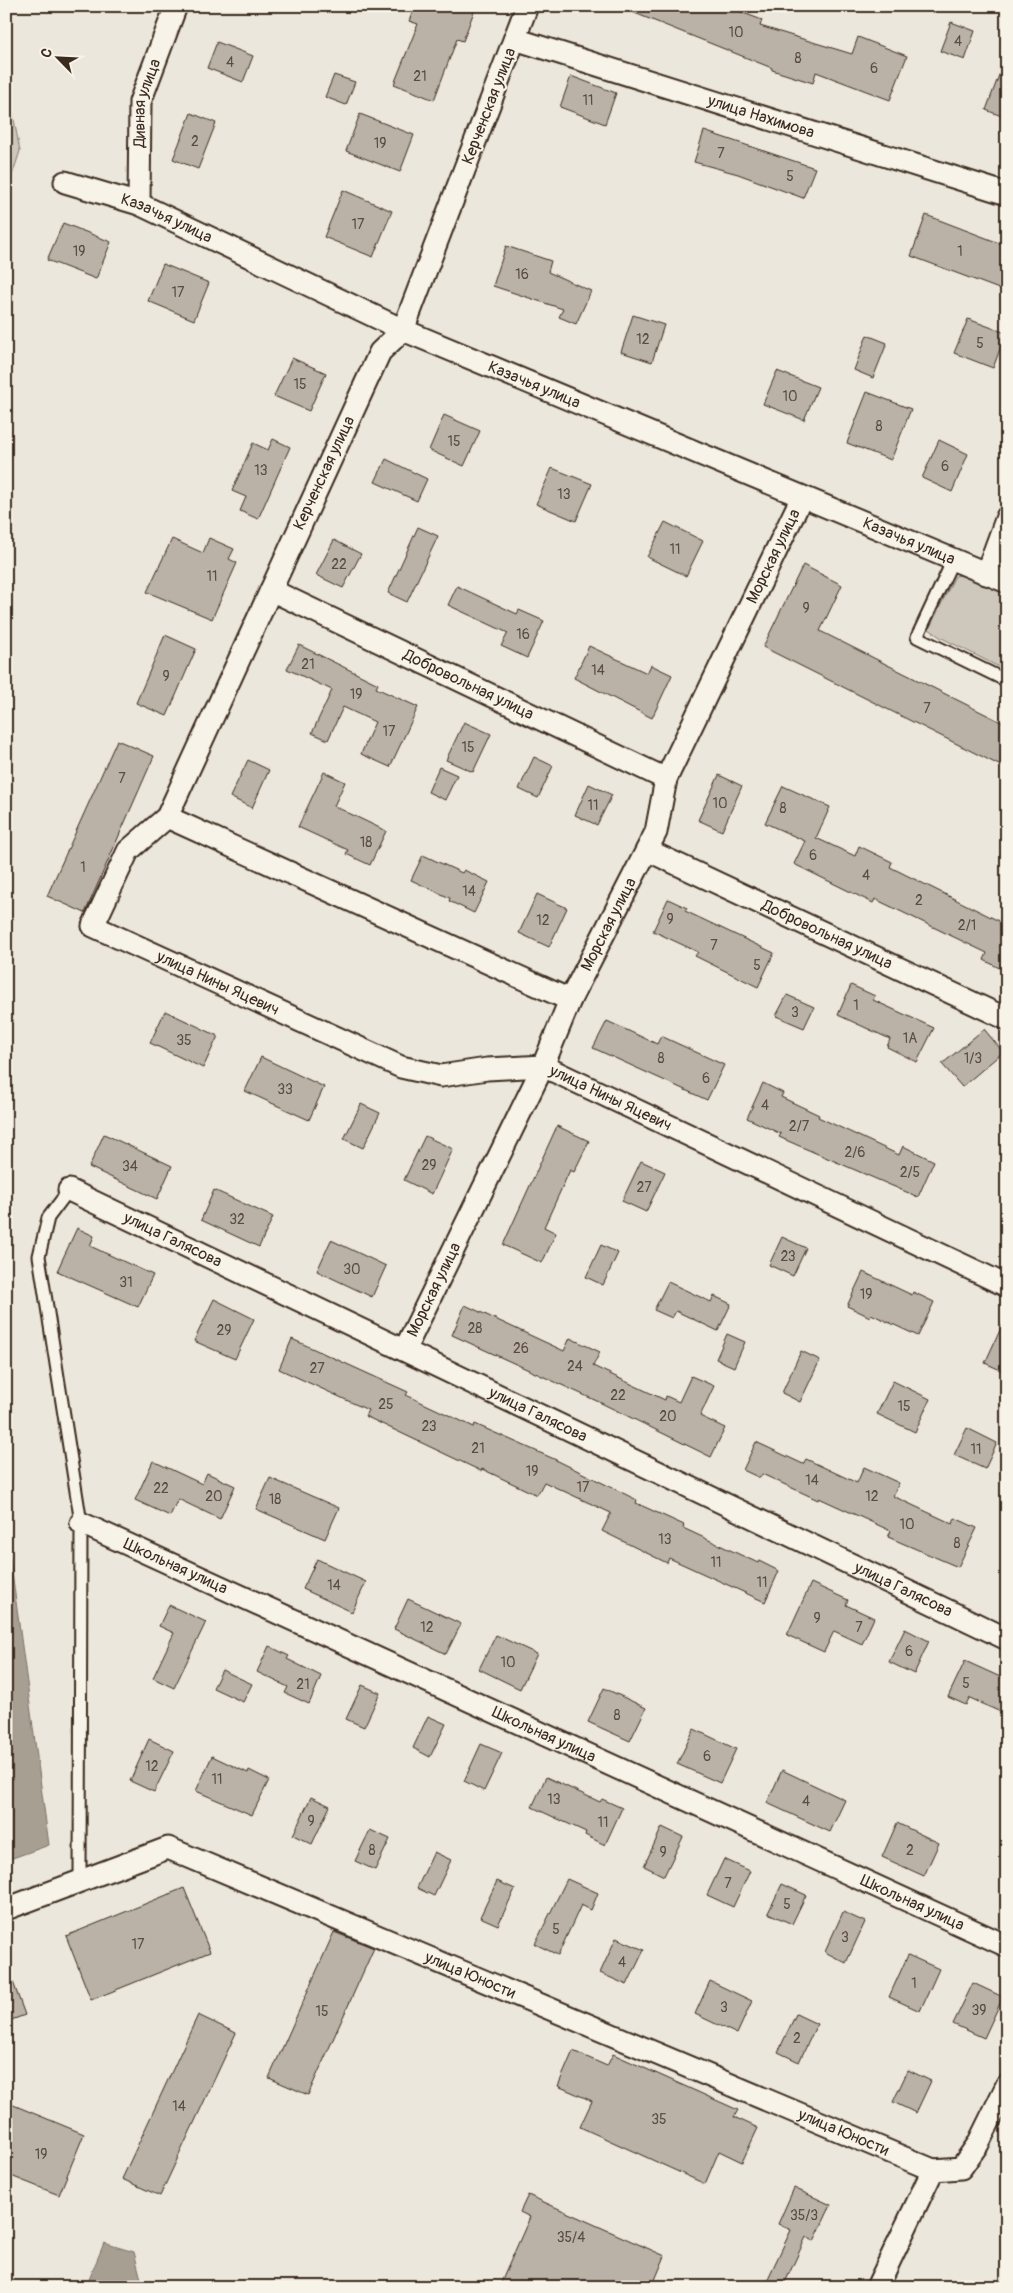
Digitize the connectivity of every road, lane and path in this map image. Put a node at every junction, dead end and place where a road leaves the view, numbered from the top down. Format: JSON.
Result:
{"nodes":[{"id":1,"x":176,"y":6,"type":"edge"},
{"id":2,"x":527,"y":6,"type":"edge"},
{"id":3,"x":515,"y":38,"type":"junction"},
{"id":4,"x":65,"y":182,"type":"dead end"},
{"id":5,"x":1007,"y":194,"type":"edge"},
{"id":6,"x":139,"y":204,"type":"junction"},
{"id":7,"x":403,"y":330,"type":"junction"},
{"id":8,"x":802,"y":496,"type":"junction"},
{"id":9,"x":1007,"y":517,"type":"edge"},
{"id":10,"x":952,"y":560,"type":"junction"},
{"id":11,"x":986,"y":574,"type":"junction"},
{"id":12,"x":1007,"y":582,"type":"edge"},
{"id":13,"x":271,"y":590,"type":"junction"},
{"id":14,"x":1007,"y":681,"type":"edge"},
{"id":15,"x":666,"y":779,"type":"junction"},
{"id":16,"x":167,"y":817,"type":"junction"},
{"id":17,"x":647,"y":850,"type":"junction"},
{"id":18,"x":93,"y":926,"type":"joint"},
{"id":19,"x":570,"y":1000,"type":"junction"},
{"id":20,"x":1007,"y":1019,"type":"edge"},
{"id":21,"x":543,"y":1066,"type":"junction"},
{"id":22,"x":69,"y":1190,"type":"joint"},
{"id":23,"x":1007,"y":1286,"type":"edge"},
{"id":24,"x":404,"y":1349,"type":"junction"},
{"id":25,"x":81,"y":1523,"type":"junction"},
{"id":26,"x":1007,"y":1639,"type":"edge"},
{"id":27,"x":80,"y":1882,"type":"junction"},
{"id":28,"x":6,"y":1909,"type":"edge"},
{"id":29,"x":1007,"y":1946,"type":"edge"},
{"id":30,"x":1007,"y":2085,"type":"edge"},
{"id":31,"x":933,"y":2170,"type":"junction"},
{"id":32,"x":877,"y":2287,"type":"edge"}],
"edges":[{"from":1,"to":6,"type":"street","name":"Дивная улица"},
{"from":2,"to":3,"type":"street","name":"Керченская улица"},
{"from":3,"to":5,"type":"street","name":"улица Нахимова"},
{"from":3,"to":7,"type":"street","name":"Керченская улица"},
{"from":4,"to":6,"type":"street","name":"Казачья улица"},
{"from":6,"to":7,"type":"street","name":"Казачья улица"},
{"from":7,"to":8,"type":"street","name":"Казачья улица"},
{"from":7,"to":13,"type":"street","name":"Керченская улица"},
{"from":8,"to":10,"type":"street","name":"Казачья улица"},
{"from":8,"to":15,"type":"street","name":"Морская улица"},
{"from":9,"to":11,"type":"street"},
{"from":10,"to":11,"type":"street","name":"Казачья улица"},
{"from":10,"to":14,"type":"lane"},
{"from":11,"to":12,"type":"street","name":"Казачья улица"},
{"from":13,"to":15,"type":"street","name":"Добровольная улица"},
{"from":13,"to":16,"type":"street","name":"Керченская улица"},
{"from":15,"to":17,"type":"street","name":"Морская улица"},
{"from":16,"to":18,"type":"street","name":"Керченская улица"},
{"from":16,"to":19,"type":"street"},
{"from":17,"to":19,"type":"street","name":"Морская улица"},
{"from":17,"to":20,"type":"street","name":"Добровольная улица"},
{"from":18,"to":21,"type":"street","name":"улица Нины Яцевич"},
{"from":19,"to":21,"type":"street","name":"Морская улица"},
{"from":21,"to":23,"type":"street","name":"улица Нины Яцевич"},
{"from":21,"to":24,"type":"street","name":"Морская улица"},
{"from":22,"to":24,"type":"street","name":"улица Галясова"},
{"from":22,"to":25,"type":"lane"},
{"from":24,"to":26,"type":"street","name":"улица Галясова"},
{"from":25,"to":27,"type":"lane"},
{"from":25,"to":29,"type":"street","name":"Школьная улица"},
{"from":27,"to":28,"type":"street","name":"улица Юности"},
{"from":27,"to":31,"type":"street","name":"улица Юности"},
{"from":30,"to":31,"type":"street"},
{"from":31,"to":32,"type":"street"}]}
